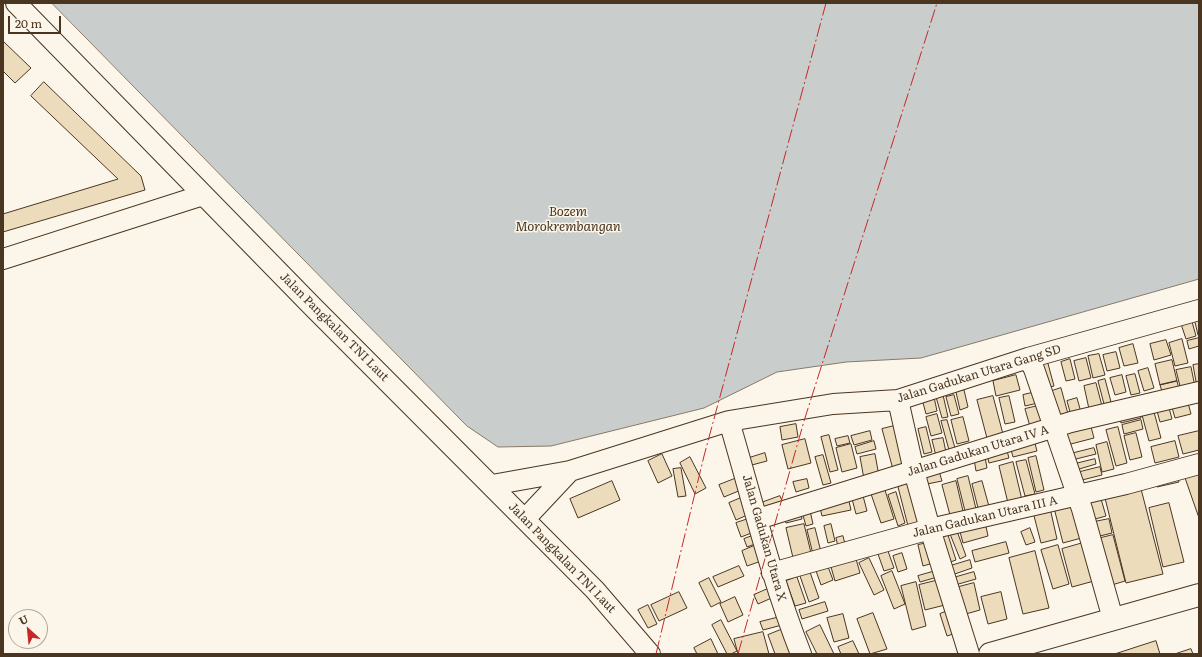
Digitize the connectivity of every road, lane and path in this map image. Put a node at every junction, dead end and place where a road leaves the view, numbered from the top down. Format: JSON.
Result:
{"nodes":[{"id":1,"x":16,"y":3,"type":"edge"},
{"id":2,"x":203,"y":195,"type":"junction"},
{"id":3,"x":3,"y":259,"type":"edge"},
{"id":4,"x":1199,"y":310,"type":"edge"},
{"id":5,"x":1028,"y":358,"type":"junction"},
{"id":6,"x":1199,"y":392,"type":"edge"},
{"id":7,"x":898,"y":400,"type":"junction"},
{"id":8,"x":729,"y":421,"type":"junction"},
{"id":9,"x":1053,"y":428,"type":"junction"},
{"id":10,"x":1199,"y":464,"type":"edge"},
{"id":11,"x":914,"y":471,"type":"junction"},
{"id":12,"x":570,"y":472,"type":"junction"},
{"id":13,"x":492,"y":486,"type":"junction"},
{"id":14,"x":1077,"y":496,"type":"junction"},
{"id":15,"x":525,"y":519,"type":"junction"},
{"id":16,"x":758,"y":519,"type":"junction"},
{"id":17,"x":930,"y":529,"type":"junction"},
{"id":18,"x":772,"y":573,"type":"junction"},
{"id":19,"x":1199,"y":594,"type":"edge"},
{"id":20,"x":1113,"y":619,"type":"junction"},
{"id":21,"x":650,"y":654,"type":"edge"},
{"id":22,"x":801,"y":654,"type":"edge"},
{"id":23,"x":969,"y":654,"type":"edge"},
{"id":24,"x":990,"y":654,"type":"edge"}],
"edges":[{"from":1,"to":2,"type":"street","name":"Jalan Pangkalan TNI Laut"},
{"from":2,"to":3,"type":"street"},
{"from":2,"to":13,"type":"street","name":"Jalan Pangkalan TNI Laut"},
{"from":4,"to":5,"type":"street","name":"Jalan Gadukan Utara Gang SD"},
{"from":5,"to":7,"type":"street","name":"Jalan Gadukan Utara Gang SD"},
{"from":5,"to":9,"type":"street"},
{"from":6,"to":9,"type":"street","name":"Jalan Gadukan Utara IV A"},
{"from":7,"to":8,"type":"street","name":"Jalan Gadukan Utara Gang SD"},
{"from":7,"to":11,"type":"street"},
{"from":8,"to":12,"type":"street","name":"Jalan Gadukan Utara Gang SD"},
{"from":8,"to":16,"type":"street","name":"Jalan Gadukan Utara X"},
{"from":9,"to":11,"type":"street","name":"Jalan Gadukan Utara IV A"},
{"from":9,"to":14,"type":"street"},
{"from":10,"to":14,"type":"street","name":"Jalan Gadukan Utara III A"},
{"from":11,"to":16,"type":"street","name":"Jalan Gadukan Utara IV A"},
{"from":11,"to":17,"type":"street"},
{"from":12,"to":13,"type":"street","name":"Jalan Gadukan Utara Gang SD"},
{"from":12,"to":15,"type":"street","name":"Jalan Gadukan Utara Gang SD"},
{"from":13,"to":15,"type":"street","name":"Jalan Pangkalan TNI Laut"},
{"from":14,"to":17,"type":"street","name":"Jalan Gadukan Utara III A"},
{"from":14,"to":20,"type":"street"},
{"from":15,"to":21,"type":"street","name":"Jalan Pangkalan TNI Laut"},
{"from":16,"to":18,"type":"street","name":"Jalan Gadukan Utara X"},
{"from":17,"to":18,"type":"street","name":"Jalan Gadukan Utara III A"},
{"from":17,"to":23,"type":"street"},
{"from":18,"to":22,"type":"street","name":"Jalan Gadukan Utara X"},
{"from":19,"to":20,"type":"highway"},
{"from":20,"to":24,"type":"highway"}]}
